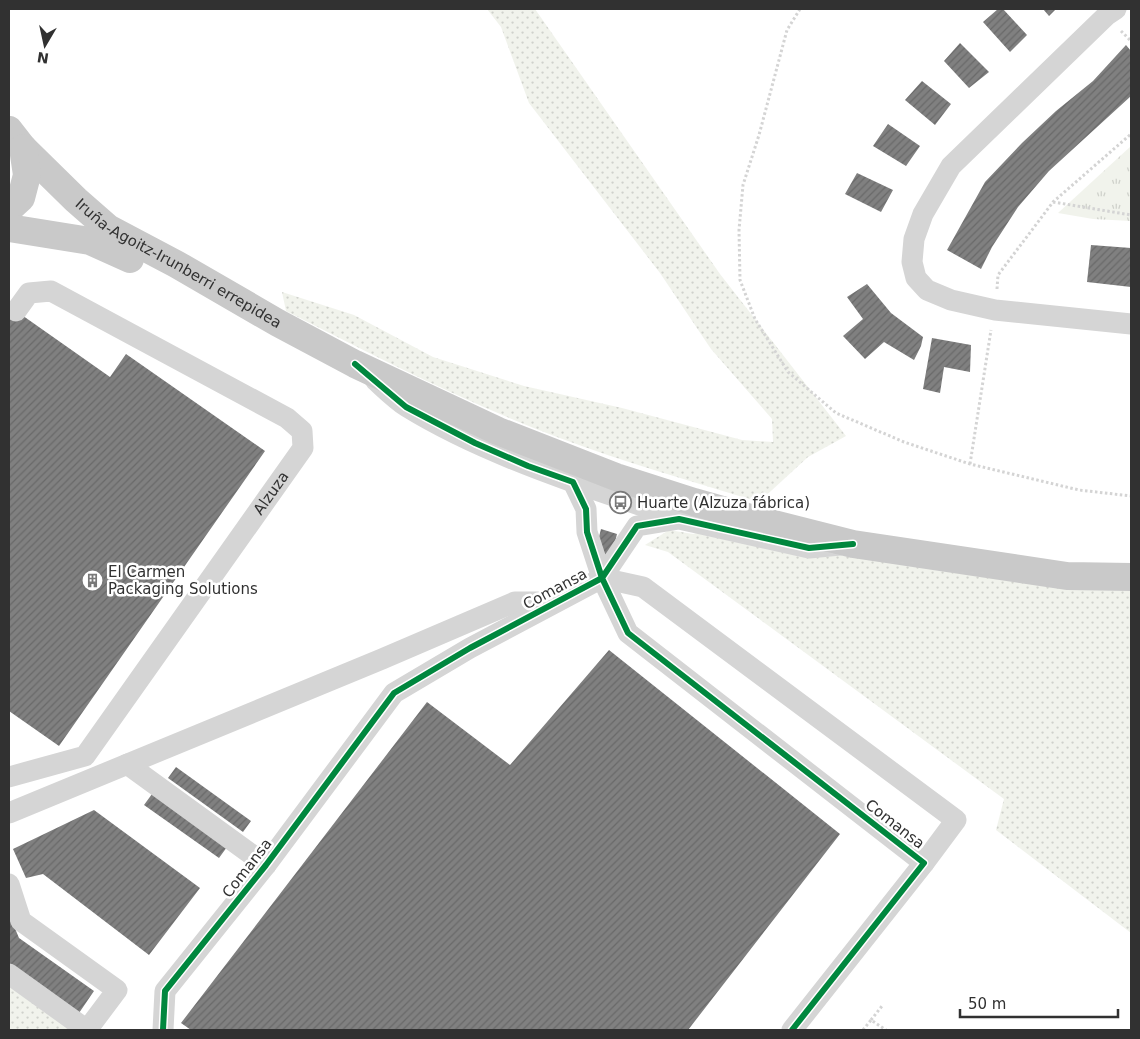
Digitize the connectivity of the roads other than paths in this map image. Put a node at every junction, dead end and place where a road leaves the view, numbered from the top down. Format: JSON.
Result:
{"nodes":[{"id":1,"x":1116,"y":9,"type":"edge"},
{"id":2,"x":16,"y":139,"type":"edge"},
{"id":3,"x":9,"y":209,"type":"edge"},
{"id":4,"x":9,"y":228,"type":"edge"},
{"id":5,"x":16,"y":311,"type":"dead end"},
{"id":6,"x":278,"y":323,"type":"junction"},
{"id":7,"x":1131,"y":324,"type":"edge"},
{"id":8,"x":355,"y":364,"type":"junction"},
{"id":9,"x":573,"y":482,"type":"junction"},
{"id":10,"x":679,"y":519,"type":"junction"},
{"id":11,"x":853,"y":544,"type":"junction"},
{"id":12,"x":1131,"y":577,"type":"edge"},
{"id":13,"x":602,"y":578,"type":"junction"},
{"id":14,"x":555,"y":602,"type":"junction"},
{"id":15,"x":127,"y":764,"type":"junction"},
{"id":16,"x":9,"y":777,"type":"edge"},
{"id":17,"x":9,"y":813,"type":"edge"},
{"id":18,"x":924,"y":863,"type":"junction"},
{"id":19,"x":266,"y":865,"type":"junction"},
{"id":20,"x":9,"y":884,"type":"edge"},
{"id":21,"x":9,"y":974,"type":"edge"},
{"id":22,"x":87,"y":1030,"type":"edge"},
{"id":23,"x":163,"y":1030,"type":"edge"},
{"id":24,"x":792,"y":1030,"type":"edge"}],
"edges":[{"from":1,"to":7,"type":"street"},
{"from":2,"to":3,"type":"main road"},
{"from":2,"to":6,"type":"main road","name":"Iruña-Agoitz-Irunberri errepidea"},
{"from":4,"to":6,"type":"main road","name":"Iruña-Agoitz-Irunberri errepidea"},
{"from":5,"to":16,"type":"street","name":"Alzuza"},
{"from":6,"to":8,"type":"main road"},
{"from":8,"to":9,"type":"street"},
{"from":8,"to":11,"type":"main road"},
{"from":9,"to":10,"type":"street"},
{"from":9,"to":13,"type":"street"},
{"from":10,"to":11,"type":"street"},
{"from":10,"to":13,"type":"street"},
{"from":11,"to":12,"type":"main road"},
{"from":13,"to":14,"type":"street","name":"Comansa"},
{"from":13,"to":18,"type":"street","name":"Comansa"},
{"from":13,"to":18,"type":"street","name":"Comansa"},
{"from":14,"to":15,"type":"street","name":"Comansa"},
{"from":14,"to":19,"type":"street","name":"Comansa"},
{"from":15,"to":17,"type":"street","name":"Comansa"},
{"from":15,"to":19,"type":"street","name":"Comansa"},
{"from":18,"to":24,"type":"street","name":"Comansa"},
{"from":19,"to":23,"type":"street","name":"Comansa"},
{"from":20,"to":22,"type":"street"},
{"from":21,"to":22,"type":"street"}]}
